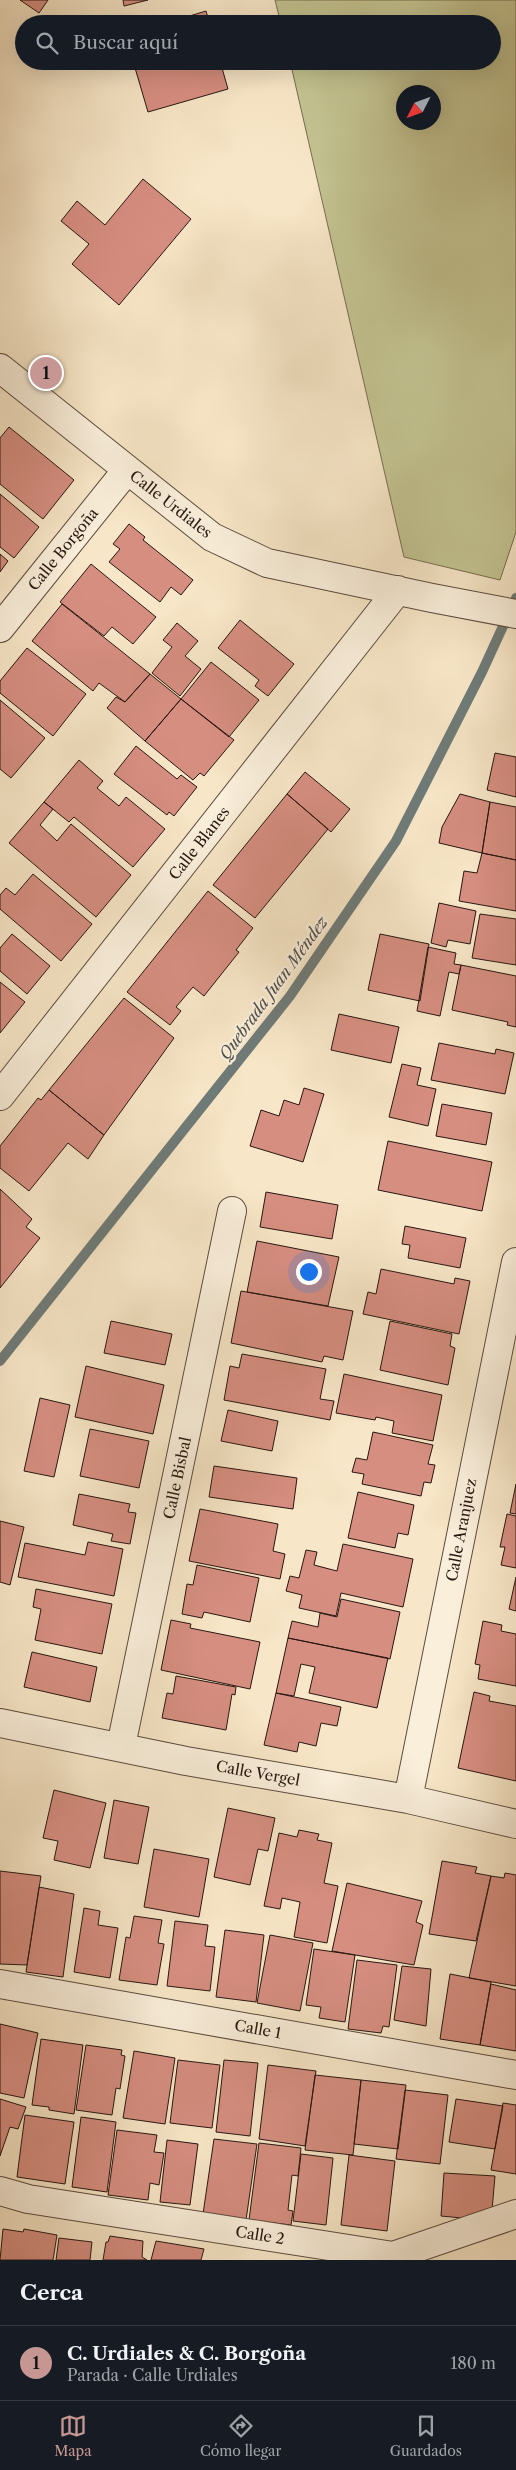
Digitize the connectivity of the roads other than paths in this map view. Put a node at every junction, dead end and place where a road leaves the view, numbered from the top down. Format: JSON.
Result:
{"nodes":[{"id":1,"x":0,"y":368,"type":"edge"},
{"id":2,"x":127,"y":470,"type":"junction"},
{"id":3,"x":398,"y":590,"type":"junction"},
{"id":4,"x":516,"y":614,"type":"edge"},
{"id":5,"x":0,"y":628,"type":"edge"},
{"id":6,"x":0,"y":1096,"type":"edge"},
{"id":7,"x":232,"y":1211,"type":"dead end"},
{"id":8,"x":516,"y":1262,"type":"edge"},
{"id":9,"x":0,"y":1723,"type":"edge"},
{"id":10,"x":121,"y":1746,"type":"junction"},
{"id":11,"x":408,"y":1799,"type":"junction"},
{"id":12,"x":516,"y":1824,"type":"edge"},
{"id":13,"x":0,"y":1984,"type":"edge"},
{"id":14,"x":516,"y":2074,"type":"edge"},
{"id":15,"x":0,"y":2191,"type":"edge"},
{"id":16,"x":516,"y":2214,"type":"edge"}],
"edges":[{"from":1,"to":2,"type":"street","name":"Calle Urdiales"},
{"from":2,"to":3,"type":"street","name":"Calle Urdiales"},
{"from":2,"to":5,"type":"street","name":"Calle Borgoña"},
{"from":3,"to":4,"type":"street","name":"Calle Urdiales"},
{"from":3,"to":6,"type":"street","name":"Calle Blanes"},
{"from":7,"to":10,"type":"street","name":"Calle Bisbal"},
{"from":8,"to":11,"type":"street","name":"Calle Aranjuez"},
{"from":9,"to":10,"type":"street","name":"Calle Vergel"},
{"from":10,"to":11,"type":"street","name":"Calle Vergel"},
{"from":11,"to":12,"type":"street","name":"Calle Vergel"},
{"from":13,"to":14,"type":"street","name":"Calle 1"},
{"from":15,"to":16,"type":"street","name":"Calle 2"}]}
